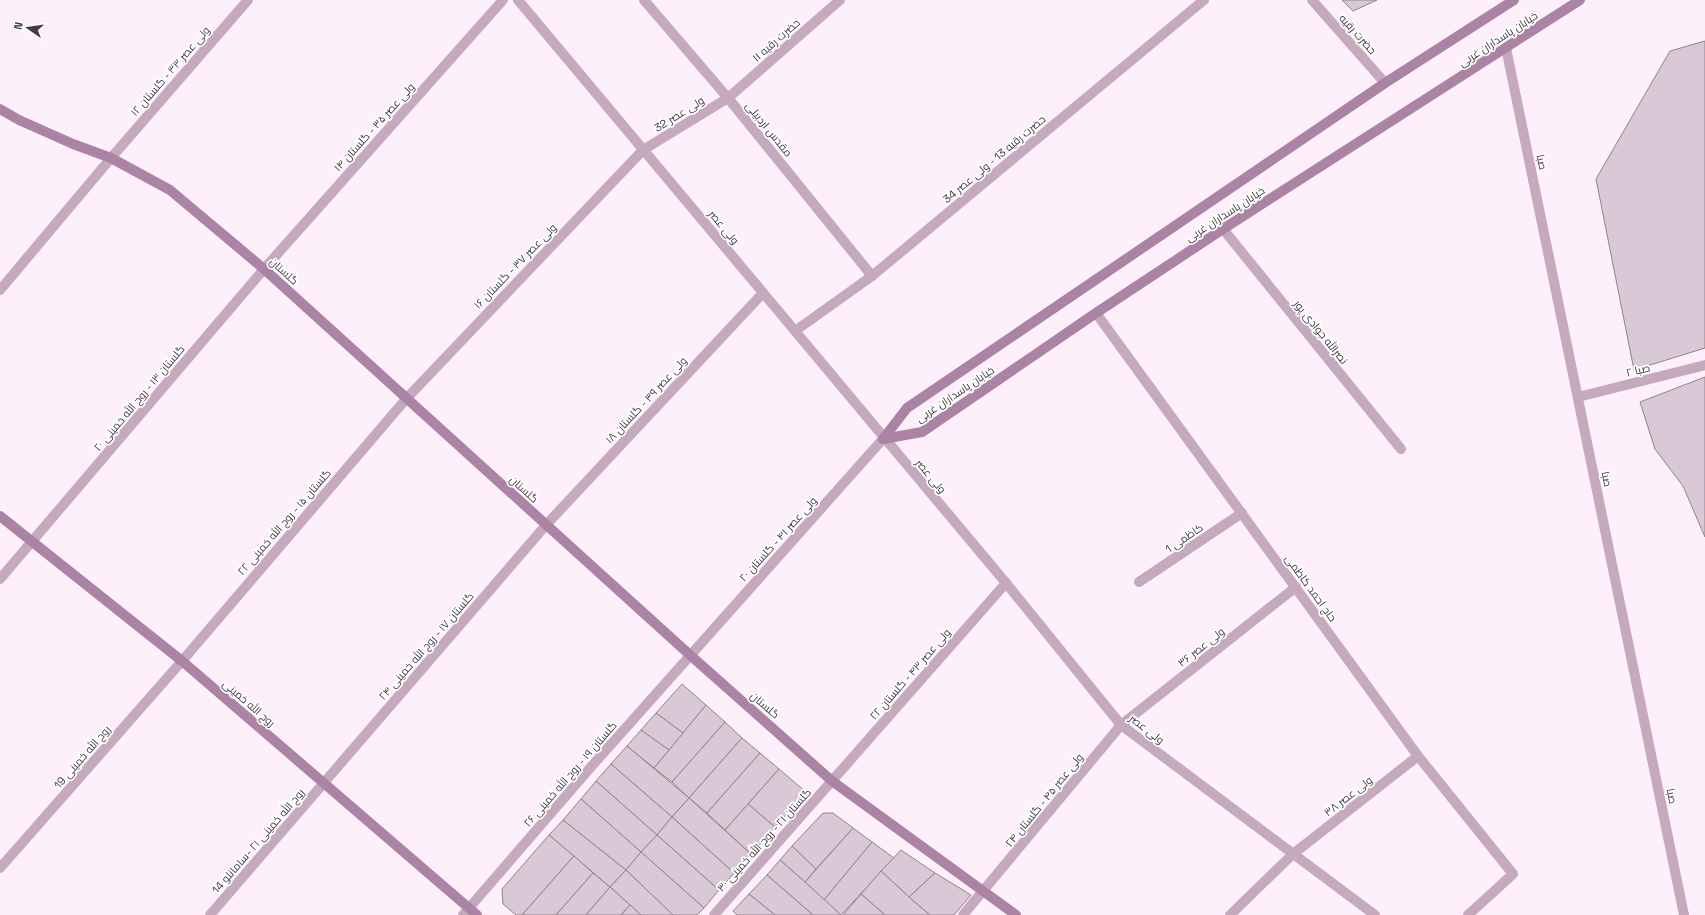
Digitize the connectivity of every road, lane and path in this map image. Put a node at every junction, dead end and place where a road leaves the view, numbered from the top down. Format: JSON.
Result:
{"nodes":[{"id":1,"x":248,"y":0,"type":"edge"},
{"id":2,"x":503,"y":0,"type":"edge"},
{"id":3,"x":518,"y":0,"type":"edge"},
{"id":4,"x":644,"y":0,"type":"edge"},
{"id":5,"x":840,"y":0,"type":"edge"},
{"id":6,"x":1204,"y":0,"type":"edge"},
{"id":7,"x":1312,"y":0,"type":"edge"},
{"id":8,"x":1514,"y":0,"type":"edge"},
{"id":9,"x":1580,"y":0,"type":"edge"},
{"id":10,"x":1506,"y":48,"type":"junction"},
{"id":11,"x":1386,"y":83,"type":"junction"},
{"id":12,"x":728,"y":98,"type":"junction"},
{"id":13,"x":0,"y":109,"type":"edge"},
{"id":14,"x":642,"y":150,"type":"junction"},
{"id":15,"x":111,"y":158,"type":"junction"},
{"id":16,"x":1223,"y":229,"type":"junction"},
{"id":17,"x":264,"y":269,"type":"junction"},
{"id":18,"x":872,"y":276,"type":"junction"},
{"id":19,"x":0,"y":290,"type":"edge"},
{"id":20,"x":763,"y":292,"type":"junction"},
{"id":21,"x":1096,"y":312,"type":"junction"},
{"id":22,"x":796,"y":331,"type":"junction"},
{"id":23,"x":1705,"y":365,"type":"edge"},
{"id":24,"x":1578,"y":397,"type":"junction"},
{"id":25,"x":406,"y":399,"type":"junction"},
{"id":26,"x":883,"y":439,"type":"junction"},
{"id":27,"x":1401,"y":449,"type":"dead end"},
{"id":28,"x":1242,"y":513,"type":"junction"},
{"id":29,"x":0,"y":516,"type":"edge"},
{"id":30,"x":546,"y":525,"type":"junction"},
{"id":31,"x":33,"y":542,"type":"junction"},
{"id":32,"x":0,"y":579,"type":"edge"},
{"id":33,"x":1139,"y":582,"type":"dead end"},
{"id":34,"x":1006,"y":583,"type":"junction"},
{"id":35,"x":1296,"y":587,"type":"junction"},
{"id":36,"x":690,"y":655,"type":"junction"},
{"id":37,"x":182,"y":661,"type":"junction"},
{"id":38,"x":1121,"y":725,"type":"junction"},
{"id":39,"x":1418,"y":756,"type":"junction"},
{"id":40,"x":832,"y":781,"type":"junction"},
{"id":41,"x":324,"y":783,"type":"junction"},
{"id":42,"x":1293,"y":854,"type":"junction"},
{"id":43,"x":0,"y":868,"type":"edge"},
{"id":44,"x":984,"y":891,"type":"junction"},
{"id":45,"x":469,"y":913,"type":"edge"},
{"id":46,"x":210,"y":915,"type":"edge"},
{"id":47,"x":714,"y":915,"type":"edge"},
{"id":48,"x":963,"y":915,"type":"edge"},
{"id":49,"x":1016,"y":915,"type":"edge"},
{"id":50,"x":1230,"y":915,"type":"edge"},
{"id":51,"x":1376,"y":915,"type":"edge"},
{"id":52,"x":1468,"y":915,"type":"edge"},
{"id":53,"x":1684,"y":915,"type":"edge"}],
"edges":[{"from":1,"to":15,"type":"street","name":"ولی عصر ۳۳ - گلستان ۱۲"},
{"from":2,"to":17,"type":"street","name":"ولی عصر ۳۵ - گلستان ۱۴"},
{"from":3,"to":14,"type":"street","name":"ولی عصر"},
{"from":4,"to":12,"type":"street","name":"مقدس اردبیلی"},
{"from":5,"to":12,"type":"street","name":"حضرت رقیه ۱۱"},
{"from":6,"to":18,"type":"street","name":"حضرت رقیه 13 - ولی عصر 34"},
{"from":7,"to":11,"type":"street","name":"حضرت رقیه"},
{"from":8,"to":11,"type":"street","name":"خیابان پاسداران غربی"},
{"from":9,"to":10,"type":"street","name":"خیابان پاسداران غربی"},
{"from":10,"to":16,"type":"street","name":"خیابان پاسداران غربی"},
{"from":10,"to":24,"type":"street","name":"صبا"},
{"from":11,"to":26,"type":"street","name":"خیابان پاسداران غربی"},
{"from":12,"to":14,"type":"street","name":"ولی عصر 32"},
{"from":12,"to":18,"type":"street","name":"مقدس اردبیلی"},
{"from":13,"to":15,"type":"street","name":"گلستان"},
{"from":14,"to":20,"type":"street","name":"ولی عصر"},
{"from":14,"to":25,"type":"street","name":"ولی عصر ۳۷ - گلستان ۱۶"},
{"from":15,"to":17,"type":"street","name":"گلستان"},
{"from":15,"to":19,"type":"street","name":"ولی عصر ۳۳ - گلستان ۱۲"},
{"from":16,"to":21,"type":"street","name":"خیابان پاسداران غربی"},
{"from":16,"to":27,"type":"street","name":"نصرالله جوادی پور"},
{"from":17,"to":25,"type":"street","name":"گلستان"},
{"from":17,"to":31,"type":"street","name":"گلستان ۱۳ - روح الله خمینی ۲۰"},
{"from":18,"to":22,"type":"street","name":"حضرت رقیه 13 - ولی عصر 34"},
{"from":20,"to":22,"type":"street","name":"ولی عصر"},
{"from":20,"to":30,"type":"street","name":"ولی عصر ۳۹ - گلستان ۱۸"},
{"from":21,"to":26,"type":"street","name":"خیابان پاسداران غربی"},
{"from":21,"to":28,"type":"street","name":"حاج احمد کاظمی"},
{"from":22,"to":26,"type":"street","name":"ولی عصر"},
{"from":23,"to":24,"type":"street","name":"صبا ۲"},
{"from":24,"to":53,"type":"street","name":"صبا"},
{"from":25,"to":30,"type":"street","name":"گلستان"},
{"from":25,"to":37,"type":"street","name":"گلستان ۱۵ - روح الله خمینی ۲۲"},
{"from":26,"to":34,"type":"street","name":"ولی عصر"},
{"from":26,"to":36,"type":"street","name":"ولی عصر ۴۱ - گلستان ۲۰"},
{"from":28,"to":33,"type":"street","name":"کاظمی 1"},
{"from":28,"to":35,"type":"street","name":"حاج احمد کاظمی"},
{"from":29,"to":31,"type":"street","name":"روح الله خمینی"},
{"from":30,"to":36,"type":"street","name":"گلستان"},
{"from":30,"to":41,"type":"street","name":"گلستان ۱۷ - روح الله خمینی ۲۴"},
{"from":31,"to":32,"type":"street","name":"گلستان ۱۳ - روح الله خمینی ۲۰"},
{"from":31,"to":37,"type":"street","name":"روح الله خمینی"},
{"from":34,"to":38,"type":"street","name":"ولی عصر"},
{"from":34,"to":40,"type":"street","name":"ولی عصر ۴۳ - گلستان ۲۲"},
{"from":35,"to":38,"type":"street","name":"ولی عصر ۳۶"},
{"from":35,"to":39,"type":"street","name":"حاج احمد کاظمی"},
{"from":36,"to":40,"type":"street","name":"گلستان"},
{"from":36,"to":45,"type":"street","name":"گلستان ۱۹ - روح الله خمینی ۲۶"},
{"from":37,"to":41,"type":"street","name":"روح الله خمینی"},
{"from":37,"to":43,"type":"street","name":"روح الله خمینی 19"},
{"from":38,"to":42,"type":"street","name":"ولی عصر"},
{"from":38,"to":44,"type":"street","name":"ولی عصر ۴۵ - گلستان ۲۴"},
{"from":39,"to":42,"type":"street","name":"ولی عصر ۳۸"},
{"from":39,"to":52,"type":"street","name":"حاج احمد کاظمی"},
{"from":40,"to":44,"type":"street","name":"گلستان"},
{"from":40,"to":47,"type":"street","name":"گلستان ۲۱ - روح الله خمینی ۳۰"},
{"from":41,"to":45,"type":"street","name":"روح الله خمینی"},
{"from":41,"to":46,"type":"street","name":"روح الله خمینی ۲۱ -سامانلو 14"},
{"from":42,"to":50,"type":"street","name":"ولی عصر ۳۸"},
{"from":42,"to":51,"type":"street","name":"ولی عصر"},
{"from":44,"to":48,"type":"street","name":"ولی عصر ۴۵ - گلستان ۲۴"},
{"from":44,"to":49,"type":"street","name":"گلستان"}]}
